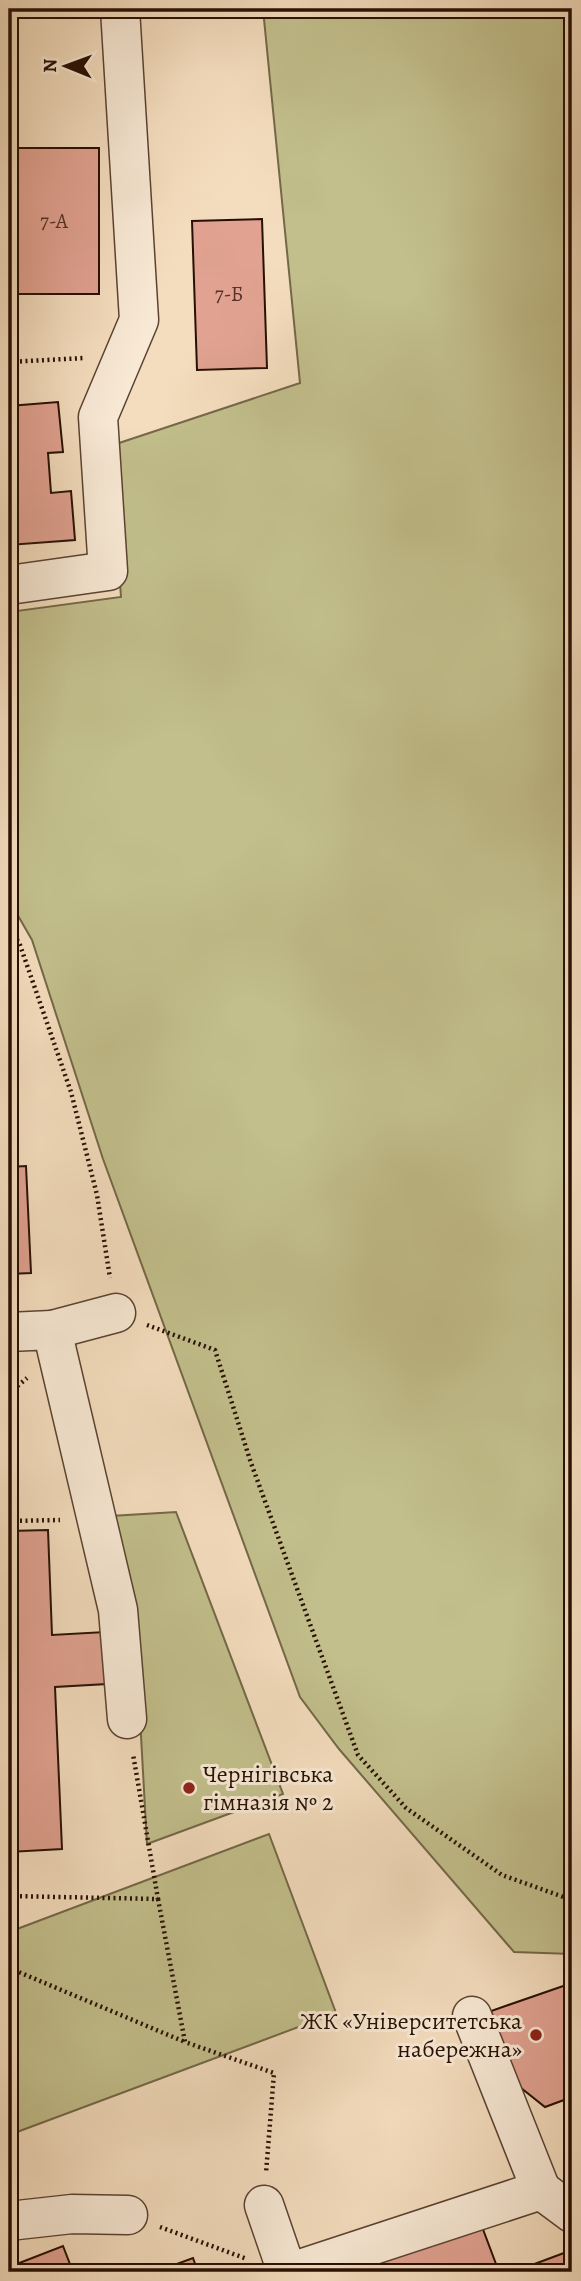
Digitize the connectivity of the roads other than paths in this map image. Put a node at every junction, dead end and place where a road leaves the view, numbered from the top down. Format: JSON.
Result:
{"nodes":[{"id":1,"x":120,"y":9,"type":"edge"},
{"id":2,"x":9,"y":586,"type":"edge"},
{"id":3,"x":116,"y":1313,"type":"road end"},
{"id":4,"x":52,"y":1330,"type":"junction"},
{"id":5,"x":9,"y":1332,"type":"edge"},
{"id":6,"x":127,"y":1719,"type":"road end"},
{"id":7,"x":472,"y":2016,"type":"dead end"},
{"id":8,"x":541,"y":2189,"type":"junction"},
{"id":9,"x":264,"y":2205,"type":"road end"},
{"id":10,"x":572,"y":2213,"type":"edge"},
{"id":11,"x":128,"y":2215,"type":"road end"},
{"id":12,"x":9,"y":2221,"type":"edge"},
{"id":13,"x":278,"y":2269,"type":"edge"}],
"edges":[{"from":1,"to":2,"type":"lane"},
{"from":3,"to":4,"type":"lane"},
{"from":4,"to":5,"type":"lane"},
{"from":4,"to":6,"type":"lane"},
{"from":7,"to":8,"type":"lane"},
{"from":8,"to":10,"type":"lane"},
{"from":8,"to":13,"type":"lane"},
{"from":9,"to":13,"type":"lane"},
{"from":11,"to":12,"type":"lane"}]}
